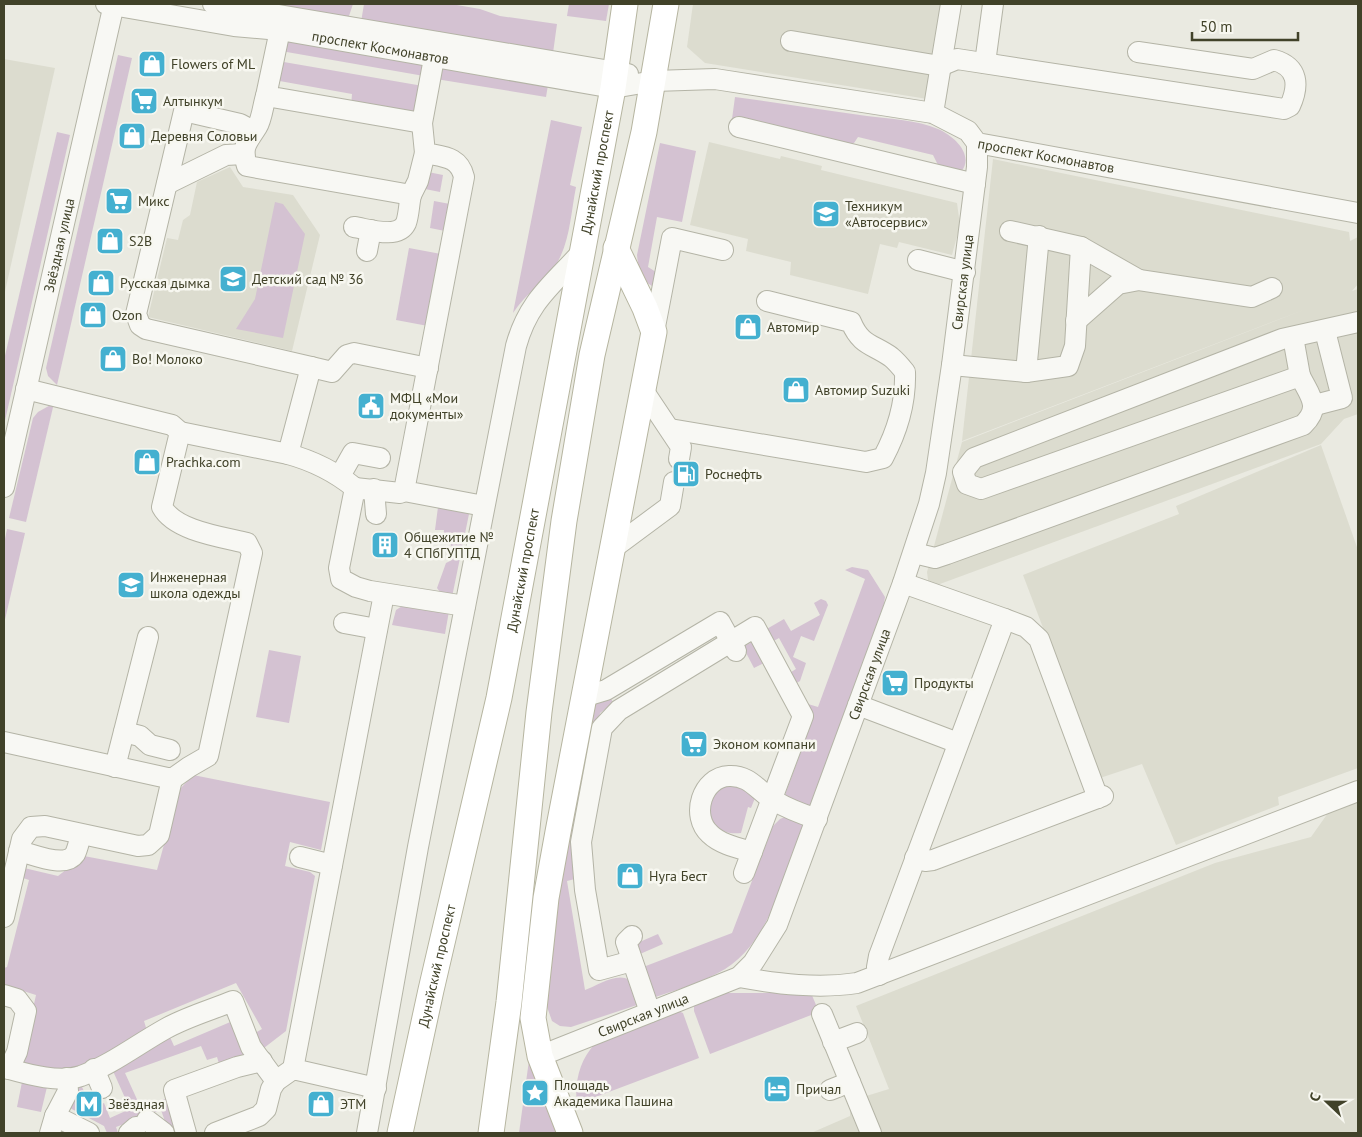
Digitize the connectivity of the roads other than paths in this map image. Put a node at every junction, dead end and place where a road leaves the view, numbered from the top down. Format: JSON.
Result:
{"nodes":[{"id":1,"x":111,"y":4,"type":"edge"},
{"id":2,"x":213,"y":4,"type":"edge"},
{"id":3,"x":625,"y":4,"type":"edge"},
{"id":4,"x":666,"y":4,"type":"edge"},
{"id":5,"x":951,"y":4,"type":"edge"},
{"id":6,"x":993,"y":4,"type":"edge"},
{"id":7,"x":236,"y":13,"type":"edge"},
{"id":8,"x":280,"y":30,"type":"junction"},
{"id":9,"x":791,"y":41,"type":"dead end"},
{"id":10,"x":436,"y":50,"type":"junction"},
{"id":11,"x":1138,"y":52,"type":"dead end"},
{"id":12,"x":985,"y":63,"type":"junction"},
{"id":13,"x":940,"y":66,"type":"junction"},
{"id":14,"x":1274,"y":71,"type":"dead end"},
{"id":15,"x":614,"y":80,"type":"junction"},
{"id":16,"x":654,"y":81,"type":"junction"},
{"id":17,"x":266,"y":96,"type":"junction"},
{"id":18,"x":1284,"y":109,"type":"junction"},
{"id":19,"x":933,"y":113,"type":"junction"},
{"id":20,"x":422,"y":123,"type":"junction"},
{"id":21,"x":739,"y":127,"type":"dead end"},
{"id":22,"x":253,"y":130,"type":"junction"},
{"id":23,"x":978,"y":143,"type":"junction"},
{"id":24,"x":425,"y":153,"type":"junction"},
{"id":25,"x":243,"y":154,"type":"junction"},
{"id":26,"x":166,"y":184,"type":"junction"},
{"id":27,"x":975,"y":184,"type":"junction"},
{"id":28,"x":411,"y":195,"type":"junction"},
{"id":29,"x":1358,"y":212,"type":"edge"},
{"id":30,"x":1010,"y":230,"type":"dead end"},
{"id":31,"x":1039,"y":236,"type":"junction"},
{"id":32,"x":1081,"y":247,"type":"junction"},
{"id":33,"x":616,"y":248,"type":"junction"},
{"id":34,"x":723,"y":250,"type":"dead end"},
{"id":35,"x":367,"y":251,"type":"dead end"},
{"id":36,"x":581,"y":253,"type":"junction"},
{"id":37,"x":918,"y":260,"type":"dead end"},
{"id":38,"x":964,"y":272,"type":"junction"},
{"id":39,"x":1139,"y":280,"type":"junction"},
{"id":40,"x":1272,"y":288,"type":"dead end"},
{"id":41,"x":767,"y":301,"type":"dead end"},
{"id":42,"x":1076,"y":321,"type":"junction"},
{"id":43,"x":1358,"y":322,"type":"edge"},
{"id":44,"x":1325,"y":331,"type":"junction"},
{"id":45,"x":654,"y":332,"type":"junction"},
{"id":46,"x":1293,"y":337,"type":"junction"},
{"id":47,"x":952,"y":365,"type":"junction"},
{"id":48,"x":311,"y":367,"type":"junction"},
{"id":49,"x":428,"y":368,"type":"junction"},
{"id":50,"x":1026,"y":372,"type":"junction"},
{"id":51,"x":1300,"y":376,"type":"junction"},
{"id":52,"x":26,"y":389,"type":"junction"},
{"id":53,"x":643,"y":390,"type":"junction"},
{"id":54,"x":1315,"y":405,"type":"junction"},
{"id":55,"x":670,"y":429,"type":"junction"},
{"id":56,"x":180,"y":432,"type":"junction"},
{"id":57,"x":8,"y":449,"type":"edge"},
{"id":58,"x":288,"y":454,"type":"junction"},
{"id":59,"x":380,"y":458,"type":"dead end"},
{"id":60,"x":679,"y":459,"type":"dead end"},
{"id":61,"x":674,"y":482,"type":"dead end"},
{"id":62,"x":356,"y":484,"type":"junction"},
{"id":63,"x":4,"y":487,"type":"edge"},
{"id":64,"x":404,"y":491,"type":"junction"},
{"id":65,"x":484,"y":506,"type":"junction"},
{"id":66,"x":376,"y":514,"type":"dead end"},
{"id":67,"x":612,"y":549,"type":"junction"},
{"id":68,"x":914,"y":553,"type":"junction"},
{"id":69,"x":903,"y":584,"type":"junction"},
{"id":70,"x":394,"y":589,"type":"junction"},
{"id":71,"x":465,"y":606,"type":"junction"},
{"id":72,"x":1004,"y":619,"type":"junction"},
{"id":73,"x":344,"y":623,"type":"dead end"},
{"id":74,"x":377,"y":629,"type":"junction"},
{"id":75,"x":148,"y":637,"type":"dead end"},
{"id":76,"x":734,"y":646,"type":"junction"},
{"id":77,"x":583,"y":697,"type":"junction"},
{"id":78,"x":858,"y":705,"type":"junction"},
{"id":79,"x":124,"y":732,"type":"junction"},
{"id":80,"x":4,"y":742,"type":"edge"},
{"id":81,"x":958,"y":743,"type":"junction"},
{"id":82,"x":170,"y":750,"type":"dead end"},
{"id":83,"x":115,"y":767,"type":"junction"},
{"id":84,"x":172,"y":780,"type":"junction"},
{"id":85,"x":1358,"y":791,"type":"edge"},
{"id":86,"x":772,"y":800,"type":"junction"},
{"id":87,"x":817,"y":819,"type":"junction"},
{"id":88,"x":81,"y":835,"type":"junction"},
{"id":89,"x":19,"y":850,"type":"junction"},
{"id":90,"x":752,"y":852,"type":"junction"},
{"id":91,"x":300,"y":857,"type":"dead end"},
{"id":92,"x":915,"y":858,"type":"junction"},
{"id":93,"x":332,"y":865,"type":"junction"},
{"id":94,"x":744,"y":873,"type":"dead end"},
{"id":95,"x":4,"y":917,"type":"edge"},
{"id":96,"x":632,"y":936,"type":"dead end"},
{"id":97,"x":632,"y":961,"type":"junction"},
{"id":98,"x":879,"y":974,"type":"junction"},
{"id":99,"x":739,"y":977,"type":"junction"},
{"id":100,"x":4,"y":995,"type":"edge"},
{"id":101,"x":650,"y":1012,"type":"junction"},
{"id":102,"x":822,"y":1014,"type":"dead end"},
{"id":103,"x":856,"y":1033,"type":"dead end"},
{"id":104,"x":833,"y":1042,"type":"junction"},
{"id":105,"x":538,"y":1046,"type":"junction"},
{"id":106,"x":262,"y":1061,"type":"junction"},
{"id":107,"x":6,"y":1069,"type":"edge"},
{"id":108,"x":94,"y":1069,"type":"junction"},
{"id":109,"x":293,"y":1069,"type":"junction"},
{"id":110,"x":67,"y":1078,"type":"junction"},
{"id":111,"x":276,"y":1082,"type":"junction"},
{"id":112,"x":850,"y":1082,"type":"junction"},
{"id":113,"x":102,"y":1088,"type":"dead end"},
{"id":114,"x":376,"y":1088,"type":"junction"},
{"id":115,"x":830,"y":1090,"type":"dead end"},
{"id":116,"x":52,"y":1124,"type":"edge"},
{"id":117,"x":138,"y":1127,"type":"edge"},
{"id":118,"x":89,"y":1133,"type":"edge"},
{"id":119,"x":164,"y":1133,"type":"edge"},
{"id":120,"x":186,"y":1133,"type":"edge"},
{"id":121,"x":215,"y":1133,"type":"edge"},
{"id":122,"x":367,"y":1133,"type":"edge"},
{"id":123,"x":400,"y":1133,"type":"edge"},
{"id":124,"x":491,"y":1133,"type":"edge"},
{"id":125,"x":570,"y":1133,"type":"edge"},
{"id":126,"x":870,"y":1133,"type":"edge"}],
"edges":[{"from":1,"to":7,"type":"street","name":"проспект Космонавтов"},
{"from":1,"to":52,"type":"street","name":"Звёздная улица"},
{"from":2,"to":7,"type":"street","name":"проспект Космонавтов"},
{"from":3,"to":15,"type":"main road","name":"Дунайский проспект"},
{"from":4,"to":16,"type":"main road"},
{"from":5,"to":13,"type":"street"},
{"from":6,"to":12,"type":"street"},
{"from":7,"to":8,"type":"street","name":"проспект Космонавтов"},
{"from":7,"to":10,"type":"street","name":"проспект Космонавтов"},
{"from":8,"to":10,"type":"street","name":"проспект Космонавтов"},
{"from":8,"to":17,"type":"street"},
{"from":9,"to":13,"type":"street"},
{"from":10,"to":15,"type":"street","name":"проспект Космонавтов"},
{"from":10,"to":20,"type":"street"},
{"from":11,"to":18,"type":"street"},
{"from":12,"to":13,"type":"street"},
{"from":12,"to":18,"type":"street"},
{"from":13,"to":19,"type":"street"},
{"from":14,"to":18,"type":"street"},
{"from":15,"to":16,"type":"street","name":"проспект Космонавтов"},
{"from":15,"to":36,"type":"main road","name":"Дунайский проспект"},
{"from":16,"to":19,"type":"street","name":"проспект Космонавтов"},
{"from":16,"to":33,"type":"main road"},
{"from":17,"to":20,"type":"street"},
{"from":17,"to":22,"type":"street"},
{"from":19,"to":23,"type":"street","name":"проспект Космонавтов"},
{"from":20,"to":24,"type":"street"},
{"from":21,"to":27,"type":"street"},
{"from":22,"to":25,"type":"street"},
{"from":22,"to":26,"type":"street"},
{"from":23,"to":27,"type":"street","name":"Свирская улица"},
{"from":23,"to":29,"type":"street","name":"проспект Космонавтов"},
{"from":24,"to":28,"type":"street"},
{"from":24,"to":49,"type":"street"},
{"from":25,"to":26,"type":"street"},
{"from":25,"to":28,"type":"street"},
{"from":26,"to":48,"type":"street"},
{"from":27,"to":38,"type":"street","name":"Свирская улица"},
{"from":28,"to":35,"type":"street"},
{"from":30,"to":31,"type":"street"},
{"from":31,"to":32,"type":"street"},
{"from":31,"to":50,"type":"street"},
{"from":32,"to":39,"type":"street"},
{"from":32,"to":42,"type":"street"},
{"from":33,"to":45,"type":"main road"},
{"from":33,"to":124,"type":"main road"},
{"from":34,"to":45,"type":"street"},
{"from":36,"to":65,"type":"street"},
{"from":36,"to":123,"type":"main road","name":"Дунайский проспект"},
{"from":37,"to":38,"type":"street"},
{"from":38,"to":47,"type":"street","name":"Свирская улица"},
{"from":39,"to":40,"type":"street"},
{"from":39,"to":42,"type":"street"},
{"from":41,"to":55,"type":"street"},
{"from":42,"to":50,"type":"street"},
{"from":43,"to":44,"type":"street"},
{"from":44,"to":46,"type":"street"},
{"from":44,"to":54,"type":"street"},
{"from":45,"to":53,"type":"main road"},
{"from":46,"to":51,"type":"street"},
{"from":46,"to":51,"type":"street"},
{"from":47,"to":50,"type":"street"},
{"from":47,"to":68,"type":"street","name":"Свирская улица"},
{"from":48,"to":49,"type":"street"},
{"from":48,"to":58,"type":"street"},
{"from":49,"to":64,"type":"street"},
{"from":51,"to":54,"type":"street"},
{"from":52,"to":56,"type":"street"},
{"from":52,"to":57,"type":"street","name":"Звёздная улица"},
{"from":53,"to":55,"type":"street"},
{"from":53,"to":67,"type":"main road"},
{"from":54,"to":68,"type":"street"},
{"from":55,"to":60,"type":"street"},
{"from":56,"to":58,"type":"street"},
{"from":56,"to":84,"type":"street"},
{"from":57,"to":63,"type":"street","name":"Звёздная улица"},
{"from":58,"to":62,"type":"street"},
{"from":59,"to":62,"type":"street"},
{"from":61,"to":67,"type":"street"},
{"from":62,"to":64,"type":"street"},
{"from":62,"to":66,"type":"street"},
{"from":62,"to":70,"type":"street"},
{"from":64,"to":65,"type":"street"},
{"from":65,"to":71,"type":"street"},
{"from":67,"to":77,"type":"main road"},
{"from":68,"to":69,"type":"street","name":"Свирская улица"},
{"from":69,"to":72,"type":"street"},
{"from":69,"to":78,"type":"street","name":"Свирская улица"},
{"from":70,"to":71,"type":"street"},
{"from":70,"to":74,"type":"street"},
{"from":71,"to":114,"type":"street"},
{"from":72,"to":81,"type":"street"},
{"from":72,"to":92,"type":"street"},
{"from":73,"to":74,"type":"street"},
{"from":74,"to":93,"type":"street"},
{"from":75,"to":79,"type":"street"},
{"from":76,"to":77,"type":"street"},
{"from":76,"to":86,"type":"street"},
{"from":76,"to":97,"type":"street"},
{"from":77,"to":105,"type":"main road"},
{"from":78,"to":81,"type":"street"},
{"from":78,"to":87,"type":"street","name":"Свирская улица"},
{"from":79,"to":82,"type":"street"},
{"from":79,"to":83,"type":"street"},
{"from":80,"to":83,"type":"street"},
{"from":81,"to":92,"type":"street"},
{"from":83,"to":84,"type":"street"},
{"from":84,"to":88,"type":"street"},
{"from":85,"to":98,"type":"street"},
{"from":86,"to":87,"type":"street"},
{"from":86,"to":90,"type":"street"},
{"from":86,"to":90,"type":"street"},
{"from":87,"to":99,"type":"street","name":"Свирская улица"},
{"from":88,"to":89,"type":"street"},
{"from":88,"to":89,"type":"street"},
{"from":89,"to":95,"type":"street"},
{"from":90,"to":94,"type":"street"},
{"from":91,"to":93,"type":"street"},
{"from":92,"to":98,"type":"street"},
{"from":93,"to":109,"type":"street"},
{"from":96,"to":97,"type":"street"},
{"from":97,"to":101,"type":"street"},
{"from":98,"to":99,"type":"street"},
{"from":99,"to":101,"type":"street","name":"Свирская улица"},
{"from":100,"to":107,"type":"street"},
{"from":101,"to":105,"type":"street","name":"Свирская улица"},
{"from":102,"to":104,"type":"street"},
{"from":103,"to":104,"type":"street"},
{"from":104,"to":112,"type":"street"},
{"from":105,"to":125,"type":"main road"},
{"from":106,"to":108,"type":"street"},
{"from":106,"to":111,"type":"street"},
{"from":106,"to":120,"type":"street"},
{"from":107,"to":110,"type":"street"},
{"from":108,"to":110,"type":"street"},
{"from":108,"to":113,"type":"street"},
{"from":109,"to":111,"type":"street"},
{"from":109,"to":114,"type":"street"},
{"from":110,"to":116,"type":"street"},
{"from":111,"to":121,"type":"street"},
{"from":112,"to":115,"type":"street"},
{"from":112,"to":126,"type":"street"},
{"from":114,"to":122,"type":"street"},
{"from":116,"to":118,"type":"street"},
{"from":117,"to":119,"type":"street"}]}
